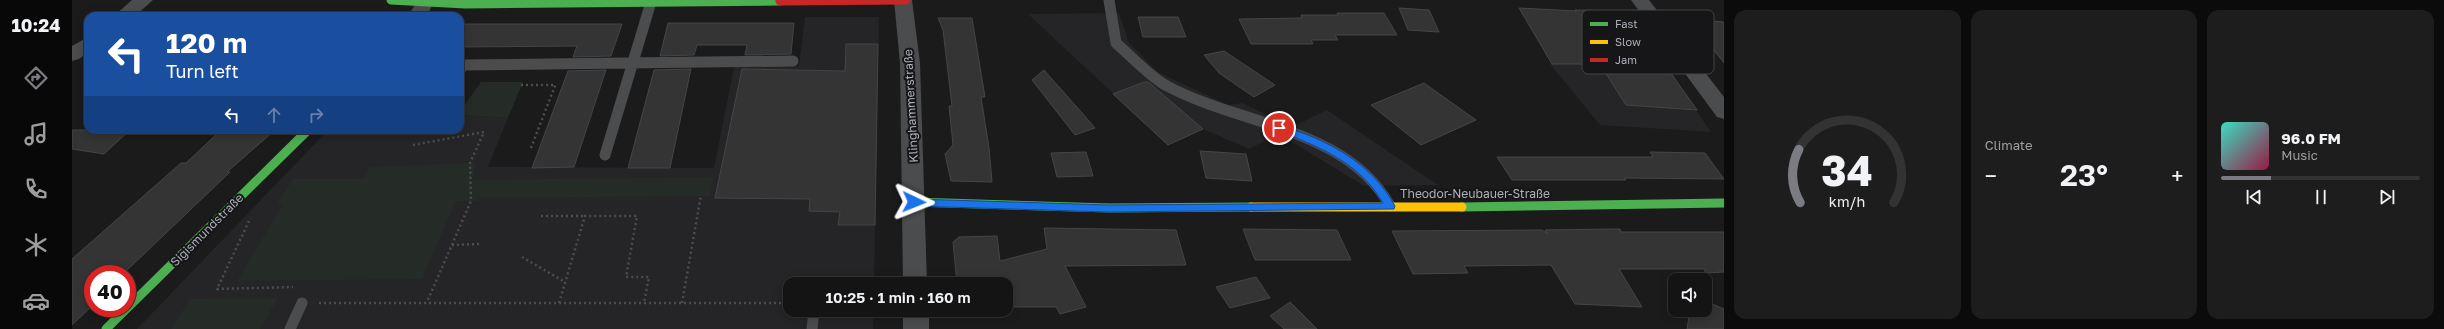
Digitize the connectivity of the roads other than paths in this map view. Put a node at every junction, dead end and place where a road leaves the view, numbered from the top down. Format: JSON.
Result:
{"nodes":[{"id":1,"x":144,"y":0,"type":"edge"},
{"id":2,"x":391,"y":0,"type":"edge"},
{"id":3,"x":903,"y":0,"type":"edge"},
{"id":4,"x":906,"y":0,"type":"edge"},
{"id":5,"x":1110,"y":0,"type":"edge"},
{"id":6,"x":1640,"y":0,"type":"edge"},
{"id":7,"x":403,"y":1,"type":"edge"},
{"id":8,"x":651,"y":2,"type":"junction"},
{"id":9,"x":421,"y":10,"type":"edge"},
{"id":10,"x":1648,"y":10,"type":"edge"},
{"id":11,"x":128,"y":12,"type":"edge"},
{"id":12,"x":84,"y":46,"type":"edge"},
{"id":13,"x":72,"y":55,"type":"edge"},
{"id":14,"x":793,"y":61,"type":"dead end"},
{"id":15,"x":632,"y":63,"type":"junction"},
{"id":16,"x":464,"y":65,"type":"edge"},
{"id":17,"x":1696,"y":74,"type":"edge"},
{"id":18,"x":1724,"y":112,"type":"edge"},
{"id":19,"x":304,"y":134,"type":"edge"},
{"id":20,"x":605,"y":155,"type":"dead end"},
{"id":21,"x":914,"y":202,"type":"junction"},
{"id":22,"x":1724,"y":203,"type":"edge"},
{"id":23,"x":1390,"y":206,"type":"junction"},
{"id":24,"x":915,"y":277,"type":"edge"},
{"id":25,"x":302,"y":302,"type":"road end"},
{"id":26,"x":813,"y":317,"type":"edge"},
{"id":27,"x":916,"y":317,"type":"edge"},
{"id":28,"x":106,"y":329,"type":"edge"},
{"id":29,"x":290,"y":329,"type":"edge"},
{"id":30,"x":812,"y":329,"type":"edge"},
{"id":31,"x":916,"y":329,"type":"edge"}],
"edges":[{"from":1,"to":11,"type":"street"},
{"from":2,"to":7,"type":"street"},
{"from":3,"to":4,"type":"street"},
{"from":3,"to":8,"type":"street"},
{"from":3,"to":21,"type":"street","name":"Klinghammerstraße"},
{"from":5,"to":23,"type":"lane"},
{"from":6,"to":10,"type":"street"},
{"from":7,"to":9,"type":"street"},
{"from":8,"to":9,"type":"street"},
{"from":8,"to":15,"type":"lane"},
{"from":12,"to":13,"type":"street"},
{"from":14,"to":15,"type":"lane"},
{"from":15,"to":16,"type":"lane"},
{"from":15,"to":20,"type":"lane"},
{"from":17,"to":18,"type":"street"},
{"from":19,"to":28,"type":"street","name":"Sigismundstraße"},
{"from":21,"to":23,"type":"street","name":"Theodor-Neubauer-Straße"},
{"from":21,"to":24,"type":"street","name":"Klinghammerstraße"},
{"from":22,"to":23,"type":"street","name":"Theodor-Neubauer-Straße"},
{"from":25,"to":29,"type":"lane"},
{"from":26,"to":30,"type":"lane"},
{"from":27,"to":31,"type":"street"}]}
